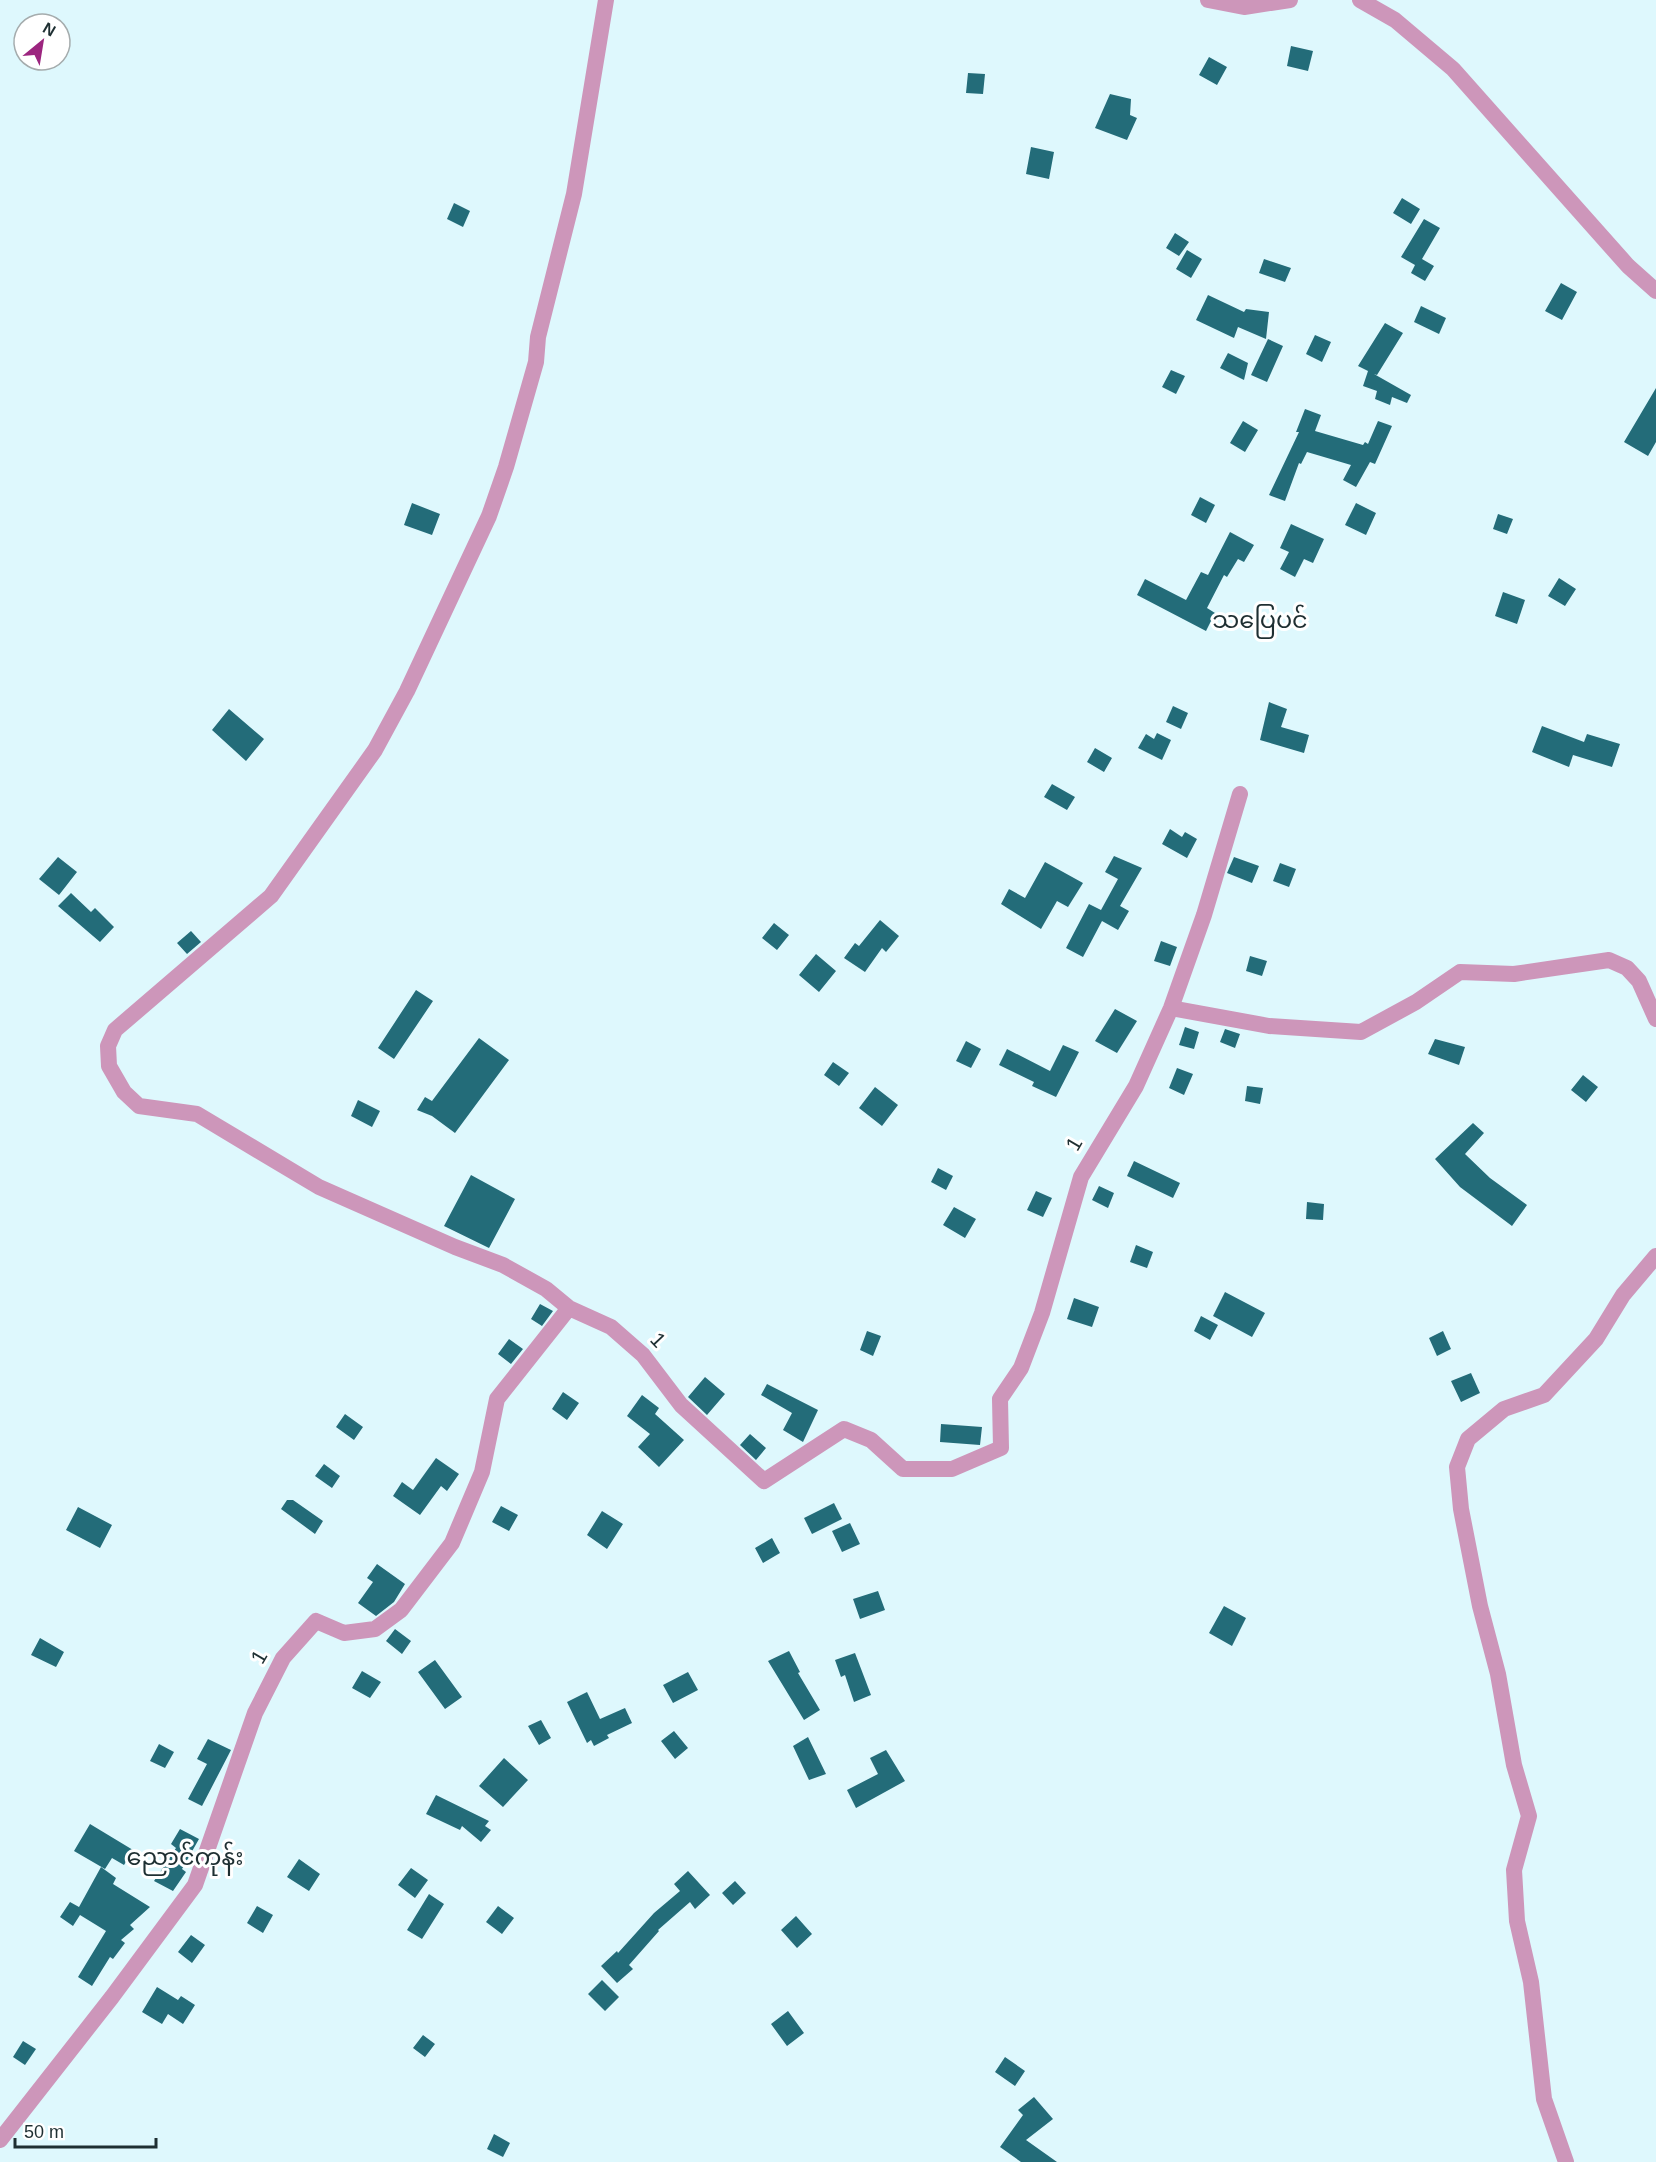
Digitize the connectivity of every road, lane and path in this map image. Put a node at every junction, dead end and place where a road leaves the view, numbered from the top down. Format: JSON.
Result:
{"nodes":[{"id":1,"x":606,"y":0,"type":"edge"},
{"id":2,"x":1208,"y":0,"type":"edge"},
{"id":3,"x":1290,"y":0,"type":"edge"},
{"id":4,"x":1360,"y":0,"type":"edge"},
{"id":5,"x":1656,"y":291,"type":"edge"},
{"id":6,"x":1240,"y":794,"type":"dead end"},
{"id":7,"x":1171,"y":1008,"type":"junction"},
{"id":8,"x":1656,"y":1019,"type":"edge"},
{"id":9,"x":1656,"y":1256,"type":"edge"},
{"id":10,"x":569,"y":1308,"type":"junction"},
{"id":11,"x":0,"y":2140,"type":"edge"},
{"id":12,"x":1566,"y":2162,"type":"edge"}],
"edges":[{"from":1,"to":10,"type":"street"},
{"from":2,"to":3,"type":"street"},
{"from":4,"to":5,"type":"street"},
{"from":6,"to":7,"type":"street","name":"1"},
{"from":7,"to":8,"type":"street"},
{"from":7,"to":10,"type":"street","name":"1"},
{"from":9,"to":12,"type":"street"},
{"from":10,"to":11,"type":"street","name":"1"}]}
